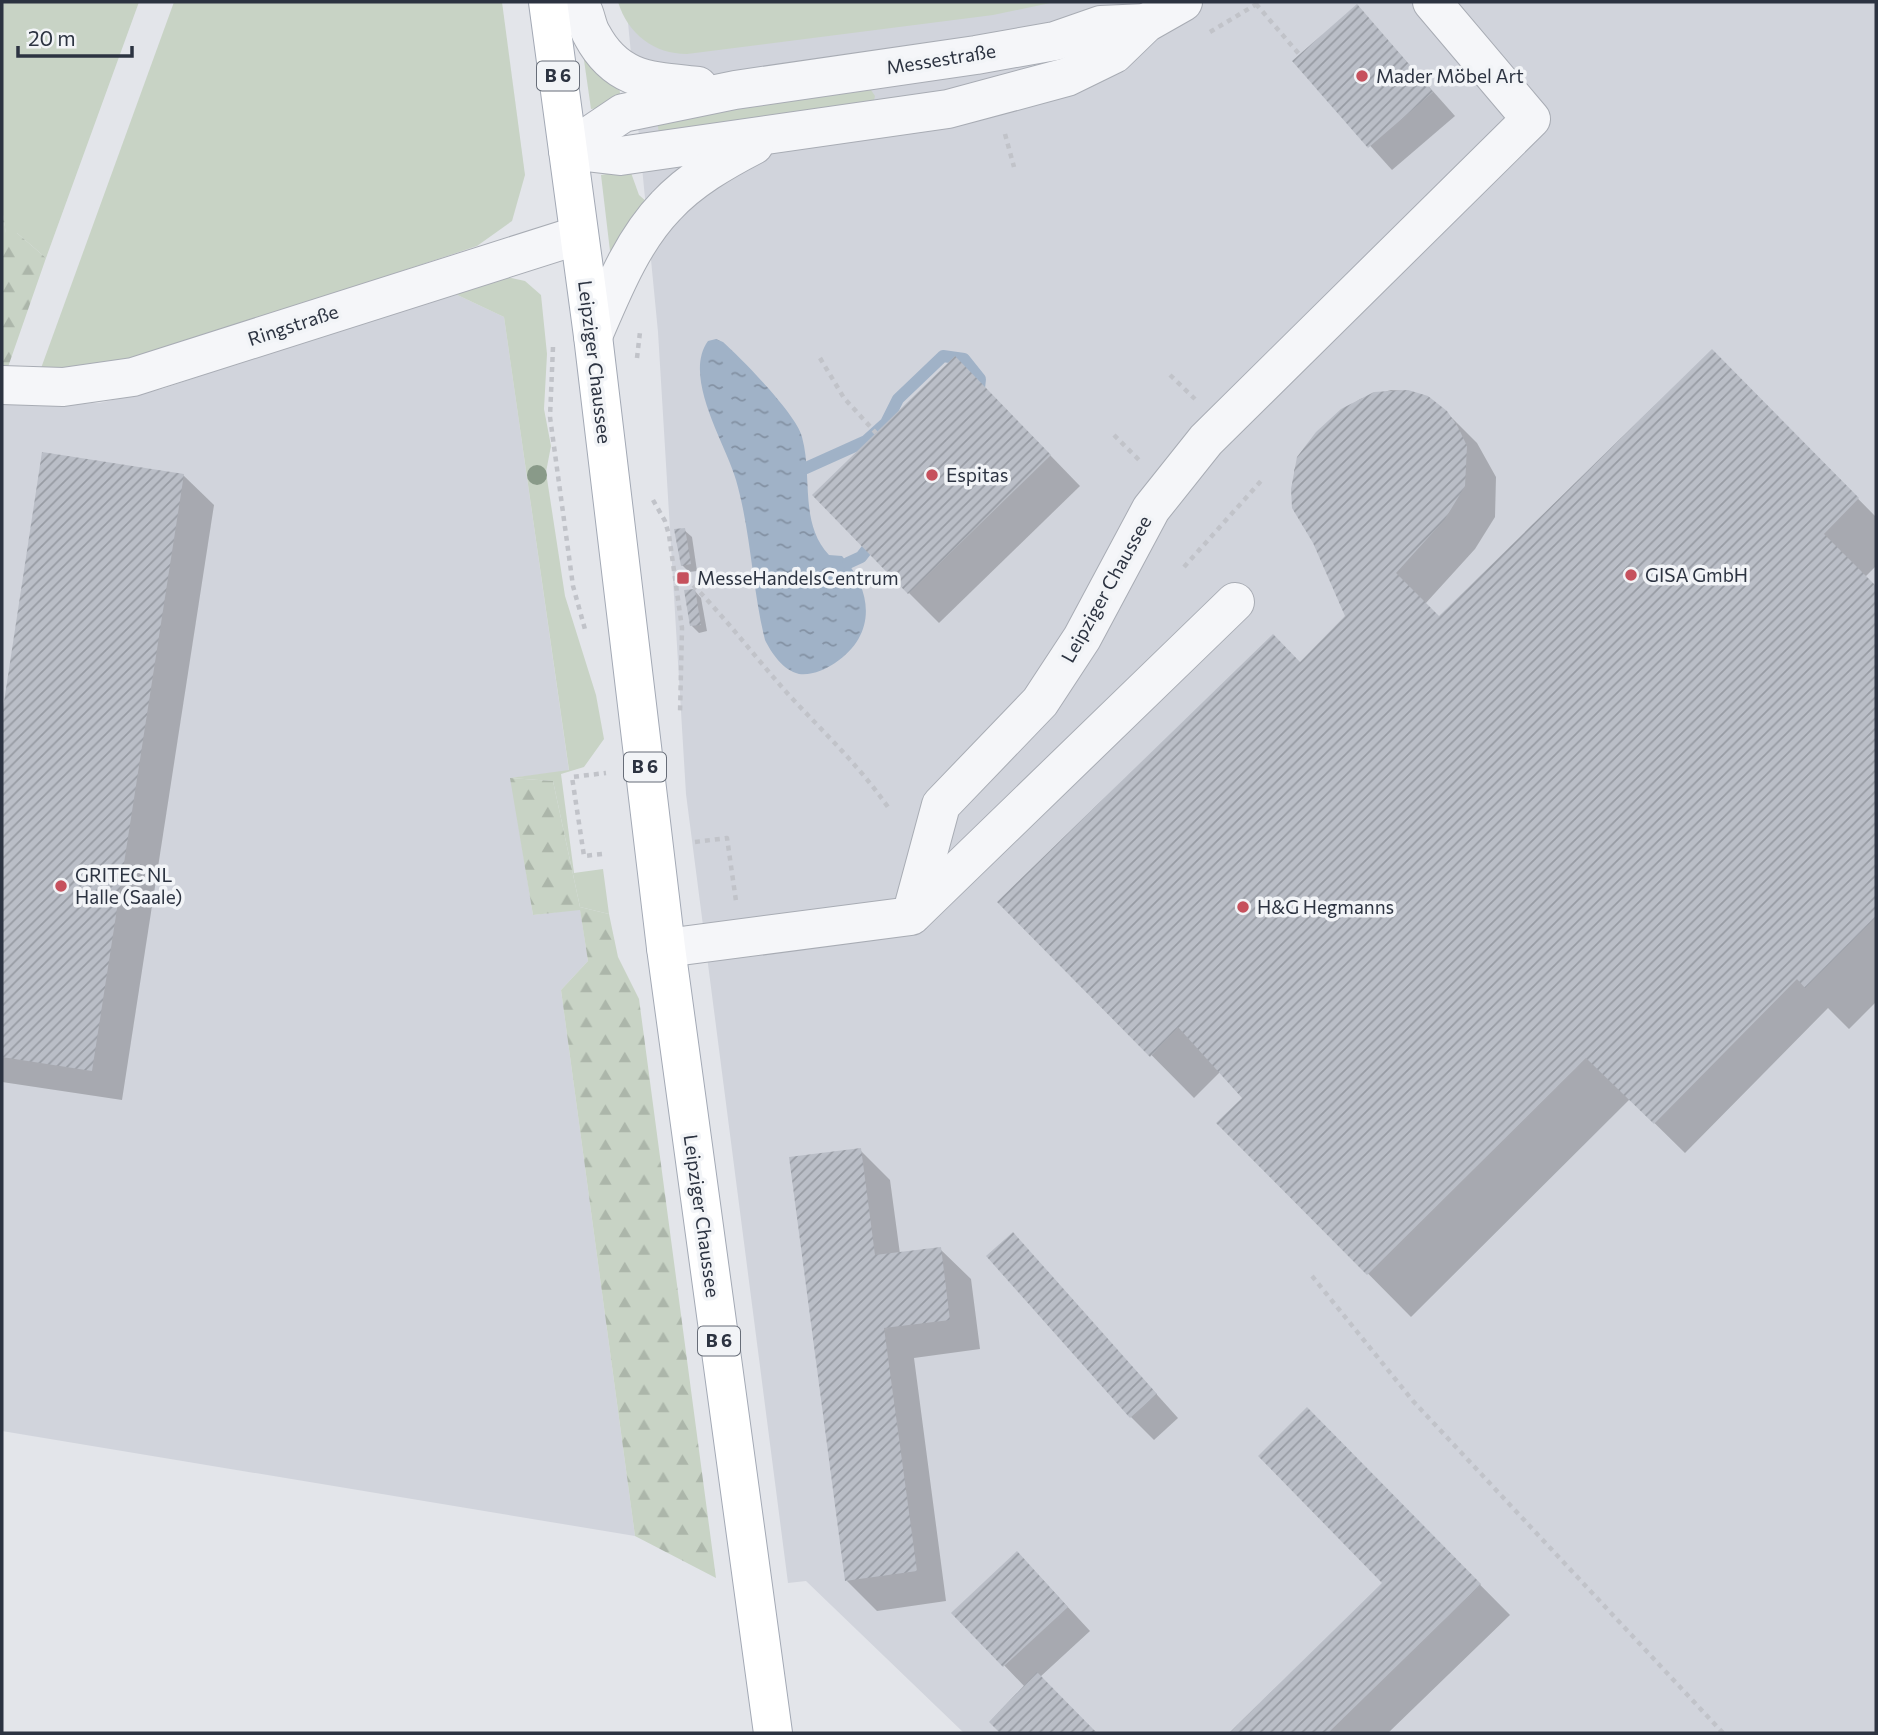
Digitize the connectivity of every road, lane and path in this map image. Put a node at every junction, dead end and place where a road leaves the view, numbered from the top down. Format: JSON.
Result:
{"nodes":[{"id":1,"x":548,"y":2,"type":"edge"},
{"id":2,"x":576,"y":2,"type":"edge"},
{"id":3,"x":1184,"y":2,"type":"edge"},
{"id":4,"x":1432,"y":2,"type":"edge"},
{"id":5,"x":1258,"y":3,"type":"edge"},
{"id":6,"x":1146,"y":23,"type":"junction"},
{"id":7,"x":1200,"y":38,"type":"dead end"},
{"id":8,"x":1299,"y":54,"type":"dead end"},
{"id":9,"x":735,"y":90,"type":"junction"},
{"id":10,"x":1002,"y":123,"type":"dead end"},
{"id":11,"x":772,"y":136,"type":"junction"},
{"id":12,"x":568,"y":150,"type":"junction"},
{"id":13,"x":1014,"y":167,"type":"dead end"},
{"id":14,"x":579,"y":234,"type":"junction"},
{"id":15,"x":641,"y":321,"type":"dead end"},
{"id":16,"x":593,"y":336,"type":"junction"},
{"id":17,"x":820,"y":358,"type":"dead end"},
{"id":18,"x":636,"y":359,"type":"dead end"},
{"id":19,"x":1170,"y":375,"type":"dead end"},
{"id":20,"x":2,"y":385,"type":"edge"},
{"id":21,"x":1203,"y":407,"type":"dead end"},
{"id":22,"x":876,"y":433,"type":"dead end"},
{"id":23,"x":1114,"y":435,"type":"dead end"},
{"id":24,"x":1145,"y":467,"type":"dead end"},
{"id":25,"x":1261,"y":481,"type":"dead end"},
{"id":26,"x":647,"y":489,"type":"dead end"},
{"id":27,"x":1184,"y":567,"type":"dead end"},
{"id":28,"x":676,"y":581,"type":"junction"},
{"id":29,"x":1235,"y":602,"type":"dead end"},
{"id":30,"x":679,"y":725,"type":"dead end"},
{"id":31,"x":607,"y":773,"type":"dead end"},
{"id":32,"x":890,"y":810,"type":"dead end"},
{"id":33,"x":695,"y":842,"type":"dead end"},
{"id":34,"x":602,"y":854,"type":"dead end"},
{"id":35,"x":734,"y":890,"type":"dead end"},
{"id":36,"x":911,"y":916,"type":"junction"},
{"id":37,"x":666,"y":948,"type":"junction"},
{"id":38,"x":1312,"y":1276,"type":"dead end"},
{"id":39,"x":773,"y":1733,"type":"edge"},
{"id":40,"x":1723,"y":1733,"type":"edge"}],
"edges":[{"from":1,"to":12,"type":"main road","number":"B 6"},
{"from":2,"to":9,"type":"street","name":"Messestraße"},
{"from":3,"to":6,"type":"street","name":"Messestraße"},
{"from":4,"to":36,"type":"street","name":"Leipziger Chaussee"},
{"from":5,"to":7,"type":"path"},
{"from":5,"to":8,"type":"path"},
{"from":6,"to":9,"type":"street","name":"Messestraße"},
{"from":6,"to":11,"type":"street","name":"Messestraße"},
{"from":9,"to":12,"type":"street","name":"Messestraße"},
{"from":10,"to":13,"type":"path"},
{"from":11,"to":12,"type":"street","name":"Messestraße"},
{"from":11,"to":16,"type":"street","name":"Messestraße"},
{"from":12,"to":14,"type":"main road","name":"Leipziger Chaussee","number":"B 6"},
{"from":14,"to":16,"type":"main road","name":"Leipziger Chaussee","number":"B 6"},
{"from":14,"to":20,"type":"street","name":"Ringstraße"},
{"from":15,"to":18,"type":"path"},
{"from":16,"to":37,"type":"main road","name":"Leipziger Chaussee","number":"B 6"},
{"from":17,"to":22,"type":"path"},
{"from":19,"to":21,"type":"path"},
{"from":23,"to":24,"type":"path"},
{"from":25,"to":27,"type":"path"},
{"from":26,"to":28,"type":"path"},
{"from":28,"to":30,"type":"path"},
{"from":28,"to":32,"type":"path"},
{"from":29,"to":36,"type":"street"},
{"from":31,"to":34,"type":"path"},
{"from":33,"to":35,"type":"path"},
{"from":36,"to":37,"type":"street"},
{"from":37,"to":39,"type":"main road","name":"Leipziger Chaussee","number":"B 6"},
{"from":38,"to":40,"type":"path"}]}
